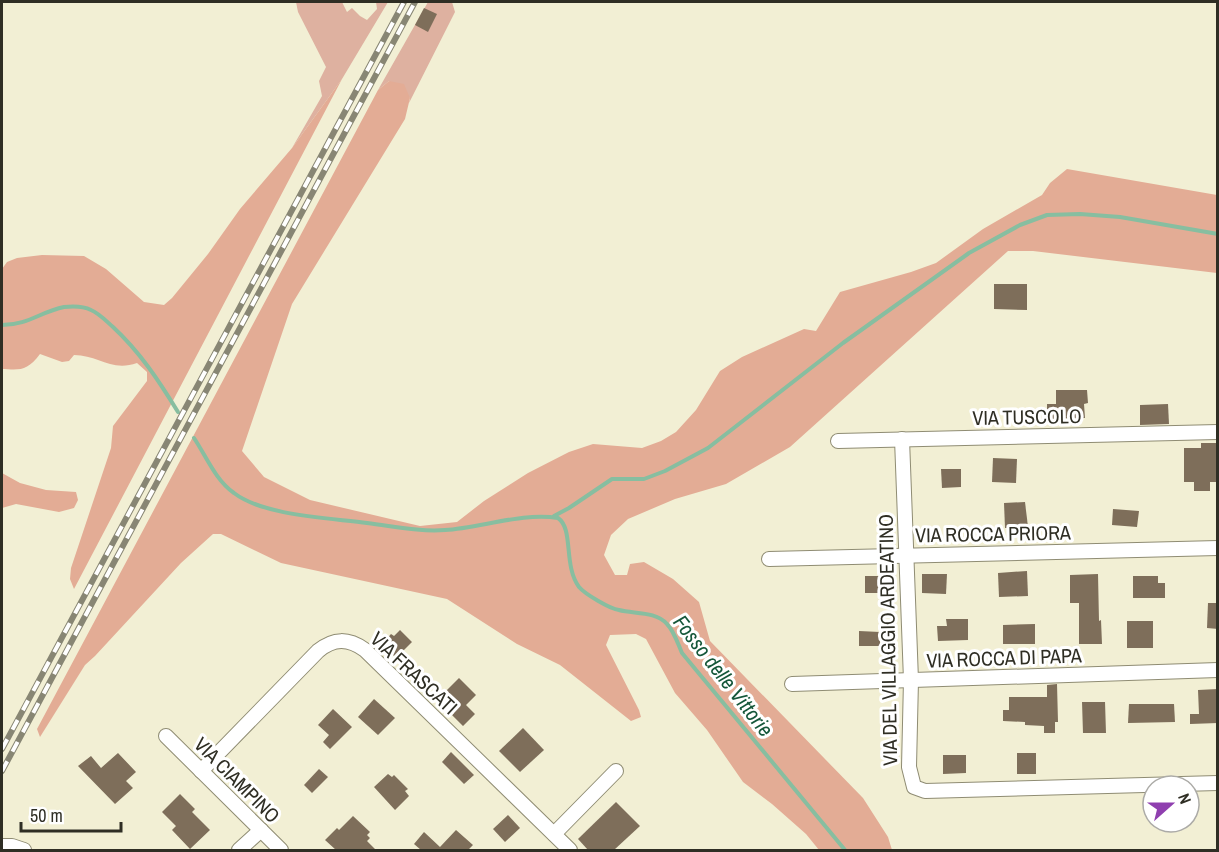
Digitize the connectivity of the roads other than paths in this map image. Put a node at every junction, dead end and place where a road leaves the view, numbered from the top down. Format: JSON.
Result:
{"nodes":[{"id":1,"x":1218,"y":432,"type":"edge"},
{"id":2,"x":902,"y":439,"type":"junction"},
{"id":3,"x":838,"y":441,"type":"dead end"},
{"id":4,"x":1218,"y":548,"type":"edge"},
{"id":5,"x":906,"y":556,"type":"junction"},
{"id":6,"x":769,"y":559,"type":"dead end"},
{"id":7,"x":1218,"y":670,"type":"edge"},
{"id":8,"x":911,"y":680,"type":"junction"},
{"id":9,"x":792,"y":684,"type":"dead end"},
{"id":10,"x":166,"y":736,"type":"dead end"},
{"id":11,"x":201,"y":771,"type":"junction"},
{"id":12,"x":616,"y":771,"type":"dead end"},
{"id":13,"x":1218,"y":783,"type":"edge"},
{"id":14,"x":261,"y":830,"type":"junction"},
{"id":15,"x":554,"y":834,"type":"junction"},
{"id":16,"x":2,"y":846,"type":"edge"},
{"id":17,"x":24,"y":850,"type":"edge"},
{"id":18,"x":239,"y":850,"type":"edge"},
{"id":19,"x":281,"y":850,"type":"edge"},
{"id":20,"x":570,"y":850,"type":"edge"}],
"edges":[{"from":1,"to":2,"type":"street","name":"VIA TUSCOLO"},
{"from":2,"to":3,"type":"street","name":"VIA TUSCOLO"},
{"from":2,"to":5,"type":"street","name":"VIA DEL VILLAGGIO ARDEATINO"},
{"from":4,"to":5,"type":"street","name":"VIA ROCCA PRIORA"},
{"from":5,"to":6,"type":"street","name":"VIA ROCCA PRIORA"},
{"from":5,"to":8,"type":"street","name":"VIA DEL VILLAGGIO ARDEATINO"},
{"from":7,"to":8,"type":"street","name":"VIA ROCCA DI PAPA"},
{"from":8,"to":9,"type":"street","name":"VIA ROCCA DI PAPA"},
{"from":8,"to":13,"type":"street","name":"VIA DEL VILLAGGIO ARDEATINO"},
{"from":10,"to":11,"type":"street","name":"VIA CIAMPINO"},
{"from":11,"to":14,"type":"street","name":"VIA CIAMPINO"},
{"from":11,"to":15,"type":"street","name":"VIA FRASCATI"},
{"from":12,"to":15,"type":"street"},
{"from":14,"to":18,"type":"street"},
{"from":14,"to":19,"type":"street","name":"VIA CIAMPINO"},
{"from":15,"to":20,"type":"street","name":"VIA FRASCATI"},
{"from":16,"to":17,"type":"street"}]}
